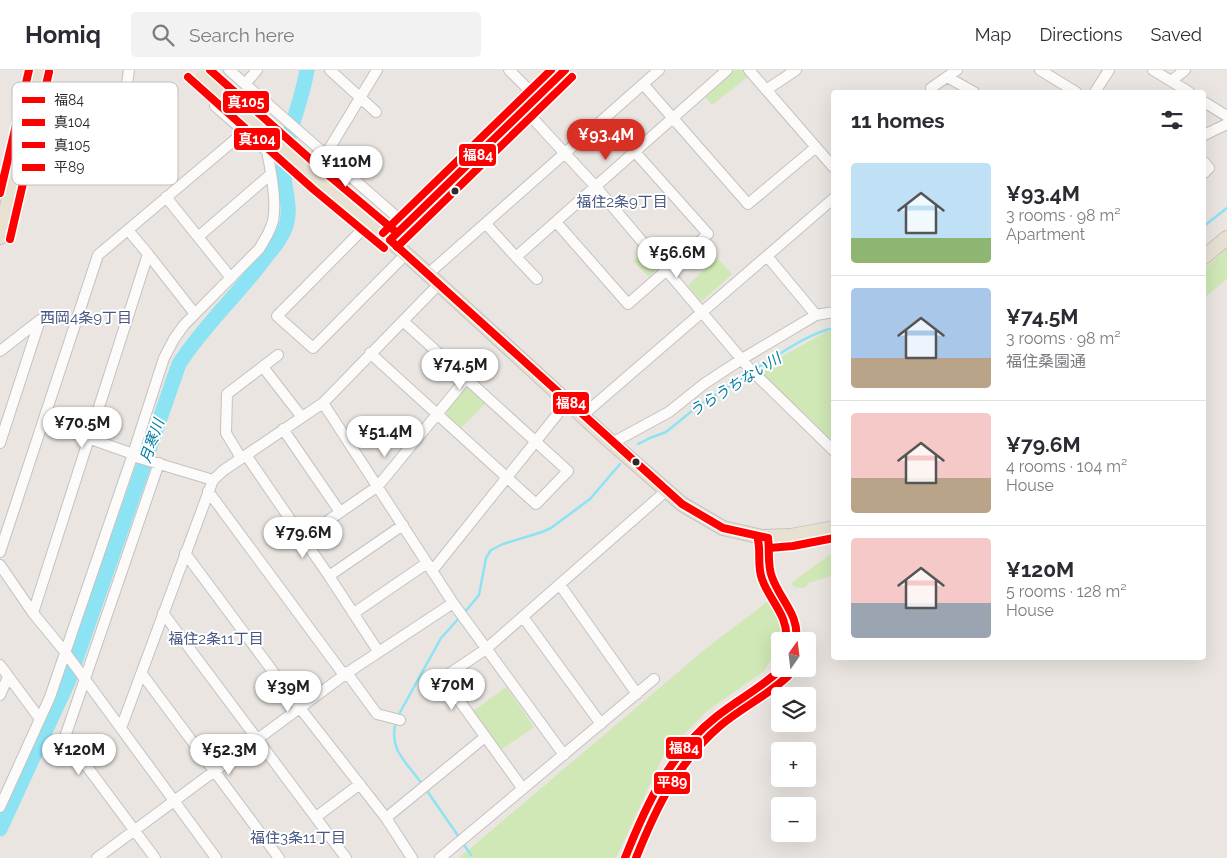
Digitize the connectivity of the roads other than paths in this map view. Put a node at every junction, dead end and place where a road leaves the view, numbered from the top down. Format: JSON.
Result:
{"nodes":[{"id":1,"x":229,"y":70,"type":"edge"},
{"id":2,"x":257,"y":70,"type":"edge"},
{"id":3,"x":330,"y":70,"type":"edge"},
{"id":4,"x":377,"y":70,"type":"edge"},
{"id":5,"x":509,"y":70,"type":"edge"},
{"id":6,"x":565,"y":70,"type":"edge"},
{"id":7,"x":659,"y":70,"type":"edge"},
{"id":8,"x":727,"y":70,"type":"edge"},
{"id":9,"x":749,"y":70,"type":"edge"},
{"id":10,"x":796,"y":70,"type":"edge"},
{"id":11,"x":957,"y":70,"type":"edge"},
{"id":12,"x":1040,"y":70,"type":"edge"},
{"id":13,"x":1109,"y":70,"type":"edge"},
{"id":14,"x":1153,"y":70,"type":"edge"},
{"id":15,"x":1185,"y":70,"type":"edge"},
{"id":16,"x":198,"y":73,"type":"edge"},
{"id":17,"x":947,"y":76,"type":"junction"},
{"id":18,"x":1171,"y":81,"type":"junction"},
{"id":19,"x":245,"y":84,"type":"junction"},
{"id":20,"x":643,"y":84,"type":"junction"},
{"id":21,"x":766,"y":90,"type":"junction"},
{"id":22,"x":932,"y":90,"type":"edge"},
{"id":23,"x":971,"y":90,"type":"edge"},
{"id":24,"x":1073,"y":90,"type":"edge"},
{"id":25,"x":1096,"y":90,"type":"edge"},
{"id":26,"x":1186,"y":90,"type":"edge"},
{"id":27,"x":360,"y":98,"type":"junction"},
{"id":28,"x":538,"y":98,"type":"junction"},
{"id":29,"x":267,"y":102,"type":"junction"},
{"id":30,"x":1206,"y":103,"type":"edge"},
{"id":31,"x":215,"y":106,"type":"dead end"},
{"id":32,"x":524,"y":110,"type":"junction"},
{"id":33,"x":376,"y":112,"type":"dead end"},
{"id":34,"x":1227,"y":116,"type":"edge"},
{"id":35,"x":674,"y":118,"type":"junction"},
{"id":36,"x":1227,"y":124,"type":"edge"},
{"id":37,"x":244,"y":132,"type":"junction"},
{"id":38,"x":1206,"y":134,"type":"edge"},
{"id":39,"x":816,"y":147,"type":"junction"},
{"id":40,"x":566,"y":152,"type":"junction"},
{"id":41,"x":635,"y":152,"type":"junction"},
{"id":42,"x":326,"y":154,"type":"junction"},
{"id":43,"x":831,"y":164,"type":"edge"},
{"id":44,"x":271,"y":174,"type":"junction"},
{"id":45,"x":12,"y":185,"type":"edge"},
{"id":46,"x":596,"y":187,"type":"junction"},
{"id":47,"x":166,"y":197,"type":"junction"},
{"id":48,"x":831,"y":201,"type":"edge"},
{"id":49,"x":370,"y":222,"type":"junction"},
{"id":50,"x":556,"y":222,"type":"junction"},
{"id":51,"x":486,"y":224,"type":"junction"},
{"id":52,"x":406,"y":225,"type":"junction"},
{"id":53,"x":128,"y":230,"type":"junction"},
{"id":54,"x":0,"y":237,"type":"edge"},
{"id":55,"x":198,"y":237,"type":"junction"},
{"id":56,"x":1227,"y":238,"type":"edge"},
{"id":57,"x":390,"y":240,"type":"junction"},
{"id":58,"x":148,"y":254,"type":"junction"},
{"id":59,"x":406,"y":254,"type":"junction"},
{"id":60,"x":1206,"y":255,"type":"edge"},
{"id":61,"x":767,"y":256,"type":"junction"},
{"id":62,"x":516,"y":257,"type":"junction"},
{"id":63,"x":667,"y":271,"type":"junction"},
{"id":64,"x":428,"y":274,"type":"junction"},
{"id":65,"x":231,"y":278,"type":"junction"},
{"id":66,"x":537,"y":280,"type":"dead end"},
{"id":67,"x":439,"y":284,"type":"junction"},
{"id":68,"x":831,"y":312,"type":"edge"},
{"id":69,"x":702,"y":313,"type":"junction"},
{"id":70,"x":195,"y":314,"type":"junction"},
{"id":71,"x":816,"y":315,"type":"junction"},
{"id":72,"x":403,"y":321,"type":"junction"},
{"id":73,"x":0,"y":351,"type":"edge"},
{"id":74,"x":370,"y":353,"type":"junction"},
{"id":75,"x":278,"y":355,"type":"dead end"},
{"id":76,"x":742,"y":359,"type":"junction"},
{"id":77,"x":263,"y":367,"type":"junction"},
{"id":78,"x":466,"y":379,"type":"junction"},
{"id":79,"x":568,"y":402,"type":"junction"},
{"id":80,"x":323,"y":403,"type":"junction"},
{"id":81,"x":437,"y":414,"type":"junction"},
{"id":82,"x":583,"y":415,"type":"junction"},
{"id":83,"x":302,"y":416,"type":"junction"},
{"id":84,"x":43,"y":422,"type":"junction"},
{"id":85,"x":283,"y":429,"type":"junction"},
{"id":86,"x":89,"y":438,"type":"junction"},
{"id":87,"x":535,"y":442,"type":"junction"},
{"id":88,"x":0,"y":443,"type":"edge"},
{"id":89,"x":612,"y":443,"type":"junction"},
{"id":90,"x":831,"y":448,"type":"edge"},
{"id":91,"x":135,"y":455,"type":"junction"},
{"id":92,"x":244,"y":456,"type":"junction"},
{"id":93,"x":157,"y":463,"type":"junction"},
{"id":94,"x":506,"y":477,"type":"junction"},
{"id":95,"x":213,"y":480,"type":"junction"},
{"id":96,"x":378,"y":486,"type":"junction"},
{"id":97,"x":208,"y":491,"type":"junction"},
{"id":98,"x":666,"y":491,"type":"junction"},
{"id":99,"x":340,"y":512,"type":"junction"},
{"id":100,"x":403,"y":525,"type":"junction"},
{"id":101,"x":831,"y":529,"type":"edge"},
{"id":102,"x":303,"y":538,"type":"junction"},
{"id":103,"x":0,"y":552,"type":"edge"},
{"id":104,"x":185,"y":553,"type":"junction"},
{"id":105,"x":0,"y":565,"type":"edge"},
{"id":106,"x":430,"y":568,"type":"junction"},
{"id":107,"x":329,"y":576,"type":"junction"},
{"id":108,"x":560,"y":585,"type":"junction"},
{"id":109,"x":456,"y":606,"type":"junction"},
{"id":110,"x":33,"y":613,"type":"junction"},
{"id":111,"x":163,"y":613,"type":"junction"},
{"id":112,"x":354,"y":614,"type":"junction"},
{"id":113,"x":523,"y":617,"type":"junction"},
{"id":114,"x":486,"y":650,"type":"junction"},
{"id":115,"x":378,"y":651,"type":"junction"},
{"id":116,"x":66,"y":654,"type":"junction"},
{"id":117,"x":0,"y":665,"type":"edge"},
{"id":118,"x":346,"y":673,"type":"junction"},
{"id":119,"x":142,"y":674,"type":"junction"},
{"id":120,"x":8,"y":677,"type":"junction"},
{"id":121,"x":83,"y":677,"type":"junction"},
{"id":122,"x":654,"y":679,"type":"dead end"},
{"id":123,"x":637,"y":694,"type":"junction"},
{"id":124,"x":0,"y":695,"type":"edge"},
{"id":125,"x":300,"y":708,"type":"junction"},
{"id":126,"x":40,"y":719,"type":"junction"},
{"id":127,"x":395,"y":719,"type":"dead end"},
{"id":128,"x":601,"y":724,"type":"junction"},
{"id":129,"x":120,"y":728,"type":"junction"},
{"id":130,"x":486,"y":736,"type":"junction"},
{"id":131,"x":257,"y":739,"type":"junction"},
{"id":132,"x":564,"y":755,"type":"junction"},
{"id":133,"x":214,"y":771,"type":"junction"},
{"id":134,"x":360,"y":784,"type":"junction"},
{"id":135,"x":523,"y":789,"type":"junction"},
{"id":136,"x":174,"y":801,"type":"junction"},
{"id":137,"x":0,"y":807,"type":"edge"},
{"id":138,"x":316,"y":817,"type":"junction"},
{"id":139,"x":386,"y":818,"type":"junction"},
{"id":140,"x":134,"y":830,"type":"junction"},
{"id":141,"x":97,"y":858,"type":"edge"},
{"id":142,"x":155,"y":858,"type":"edge"},
{"id":143,"x":216,"y":858,"type":"edge"},
{"id":144,"x":279,"y":858,"type":"edge"},
{"id":145,"x":346,"y":858,"type":"edge"},
{"id":146,"x":412,"y":858,"type":"edge"},
{"id":147,"x":440,"y":858,"type":"edge"}],
"edges":[{"from":1,"to":19,"type":"street"},
{"from":2,"to":19,"type":"street"},
{"from":3,"to":27,"type":"street"},
{"from":4,"to":27,"type":"street"},
{"from":5,"to":28,"type":"street"},
{"from":6,"to":28,"type":"street"},
{"from":7,"to":20,"type":"street"},
{"from":8,"to":35,"type":"street"},
{"from":9,"to":21,"type":"street"},
{"from":10,"to":21,"type":"street"},
{"from":11,"to":17,"type":"street"},
{"from":12,"to":24,"type":"street"},
{"from":13,"to":25,"type":"street"},
{"from":14,"to":18,"type":"street"},
{"from":15,"to":18,"type":"street"},
{"from":16,"to":49,"type":"main road","bridge":true},
{"from":17,"to":22,"type":"street"},
{"from":17,"to":23,"type":"street"},
{"from":18,"to":26,"type":"street"},
{"from":19,"to":29,"type":"street"},
{"from":20,"to":35,"type":"street"},
{"from":20,"to":40,"type":"street"},
{"from":21,"to":39,"type":"street"},
{"from":27,"to":33,"type":"street"},
{"from":27,"to":42,"type":"street"},
{"from":28,"to":32,"type":"street"},
{"from":29,"to":37,"type":"street"},
{"from":29,"to":42,"type":"street"},
{"from":30,"to":34,"type":"street"},
{"from":31,"to":37,"type":"street"},
{"from":32,"to":40,"type":"street"},
{"from":32,"to":52,"type":"street"},
{"from":35,"to":39,"type":"street"},
{"from":35,"to":41,"type":"street"},
{"from":36,"to":38,"type":"street"},
{"from":37,"to":44,"type":"street"},
{"from":37,"to":47,"type":"street"},
{"from":39,"to":43,"type":"street"},
{"from":40,"to":46,"type":"street"},
{"from":40,"to":51,"type":"street"},
{"from":41,"to":46,"type":"street"},
{"from":41,"to":63,"type":"street"},
{"from":42,"to":52,"type":"street"},
{"from":44,"to":55,"type":"street"},
{"from":44,"to":65,"type":"street"},
{"from":45,"to":54,"type":"main road"},
{"from":46,"to":50,"type":"street"},
{"from":46,"to":63,"type":"street"},
{"from":47,"to":53,"type":"street"},
{"from":47,"to":55,"type":"street"},
{"from":48,"to":61,"type":"street"},
{"from":49,"to":57,"type":"main road"},
{"from":49,"to":59,"type":"street"},
{"from":50,"to":62,"type":"street"},
{"from":50,"to":63,"type":"street"},
{"from":51,"to":62,"type":"street"},
{"from":51,"to":64,"type":"street"},
{"from":52,"to":57,"type":"street"},
{"from":53,"to":58,"type":"street"},
{"from":53,"to":84,"type":"street"},
{"from":55,"to":65,"type":"street"},
{"from":56,"to":60,"type":"main road"},
{"from":57,"to":59,"type":"main road"},
{"from":58,"to":70,"type":"street"},
{"from":58,"to":86,"type":"street"},
{"from":59,"to":64,"type":"main road"},
{"from":61,"to":69,"type":"street"},
{"from":61,"to":71,"type":"street"},
{"from":62,"to":66,"type":"street"},
{"from":63,"to":69,"type":"street"},
{"from":64,"to":67,"type":"main road"},
{"from":65,"to":70,"type":"street"},
{"from":67,"to":72,"type":"street"},
{"from":67,"to":79,"type":"main road"},
{"from":68,"to":71,"type":"street"},
{"from":69,"to":76,"type":"street"},
{"from":69,"to":82,"type":"street"},
{"from":70,"to":91,"type":"street"},
{"from":71,"to":76,"type":"street"},
{"from":72,"to":74,"type":"street"},
{"from":72,"to":78,"type":"street"},
{"from":73,"to":88,"type":"street"},
{"from":74,"to":80,"type":"street"},
{"from":74,"to":81,"type":"street"},
{"from":75,"to":77,"type":"street"},
{"from":76,"to":89,"type":"street"},
{"from":76,"to":90,"type":"street"},
{"from":77,"to":83,"type":"street"},
{"from":77,"to":92,"type":"street"},
{"from":78,"to":81,"type":"street"},
{"from":78,"to":87,"type":"street"},
{"from":79,"to":82,"type":"main road"},
{"from":79,"to":87,"type":"street"},
{"from":80,"to":83,"type":"street"},
{"from":80,"to":96,"type":"street"},
{"from":81,"to":94,"type":"street"},
{"from":81,"to":96,"type":"street"},
{"from":82,"to":89,"type":"main road"},
{"from":83,"to":85,"type":"street"},
{"from":84,"to":86,"type":"street"},
{"from":84,"to":103,"type":"street"},
{"from":85,"to":92,"type":"street"},
{"from":85,"to":99,"type":"street"},
{"from":86,"to":91,"type":"street"},
{"from":86,"to":110,"type":"street"},
{"from":87,"to":94,"type":"street"},
{"from":87,"to":94,"type":"street"},
{"from":89,"to":98,"type":"main road"},
{"from":91,"to":93,"type":"street"},
{"from":91,"to":116,"type":"street"},
{"from":92,"to":95,"type":"street"},
{"from":92,"to":102,"type":"street"},
{"from":93,"to":95,"type":"street"},
{"from":93,"to":121,"type":"street"},
{"from":94,"to":106,"type":"street"},
{"from":95,"to":97,"type":"street"},
{"from":96,"to":99,"type":"street"},
{"from":96,"to":100,"type":"street"},
{"from":97,"to":104,"type":"street"},
{"from":97,"to":118,"type":"street"},
{"from":98,"to":101,"type":"main road"},
{"from":98,"to":108,"type":"street"},
{"from":99,"to":102,"type":"street"},
{"from":100,"to":106,"type":"street"},
{"from":100,"to":107,"type":"street"},
{"from":102,"to":107,"type":"street"},
{"from":104,"to":111,"type":"street"},
{"from":104,"to":125,"type":"street"},
{"from":105,"to":110,"type":"street"},
{"from":106,"to":109,"type":"street"},
{"from":106,"to":112,"type":"street"},
{"from":107,"to":112,"type":"street"},
{"from":108,"to":113,"type":"street"},
{"from":108,"to":123,"type":"street"},
{"from":109,"to":114,"type":"street"},
{"from":109,"to":115,"type":"street"},
{"from":110,"to":116,"type":"street"},
{"from":111,"to":119,"type":"street"},
{"from":111,"to":131,"type":"street"},
{"from":112,"to":115,"type":"street"},
{"from":113,"to":114,"type":"street"},
{"from":113,"to":128,"type":"street"},
{"from":114,"to":130,"type":"street"},
{"from":114,"to":132,"type":"street"},
{"from":115,"to":118,"type":"street"},
{"from":116,"to":121,"type":"street"},
{"from":116,"to":126,"type":"street"},
{"from":117,"to":120,"type":"street"},
{"from":118,"to":125,"type":"street"},
{"from":118,"to":127,"type":"street"},
{"from":119,"to":129,"type":"street"},
{"from":119,"to":133,"type":"street"},
{"from":120,"to":124,"type":"street"},
{"from":120,"to":126,"type":"street"},
{"from":121,"to":129,"type":"street"},
{"from":121,"to":140,"type":"street"},
{"from":122,"to":123,"type":"street"},
{"from":123,"to":128,"type":"street"},
{"from":125,"to":131,"type":"street"},
{"from":125,"to":134,"type":"street"},
{"from":126,"to":137,"type":"street"},
{"from":128,"to":132,"type":"street"},
{"from":129,"to":136,"type":"street"},
{"from":130,"to":135,"type":"street"},
{"from":130,"to":139,"type":"street"},
{"from":131,"to":133,"type":"street"},
{"from":131,"to":138,"type":"street"},
{"from":132,"to":135,"type":"street"},
{"from":133,"to":136,"type":"street"},
{"from":133,"to":144,"type":"street"},
{"from":134,"to":138,"type":"street"},
{"from":134,"to":139,"type":"street"},
{"from":135,"to":147,"type":"street"},
{"from":136,"to":140,"type":"street"},
{"from":136,"to":143,"type":"street"},
{"from":138,"to":145,"type":"street"},
{"from":139,"to":146,"type":"street"},
{"from":140,"to":141,"type":"street"},
{"from":140,"to":142,"type":"street"}]}
